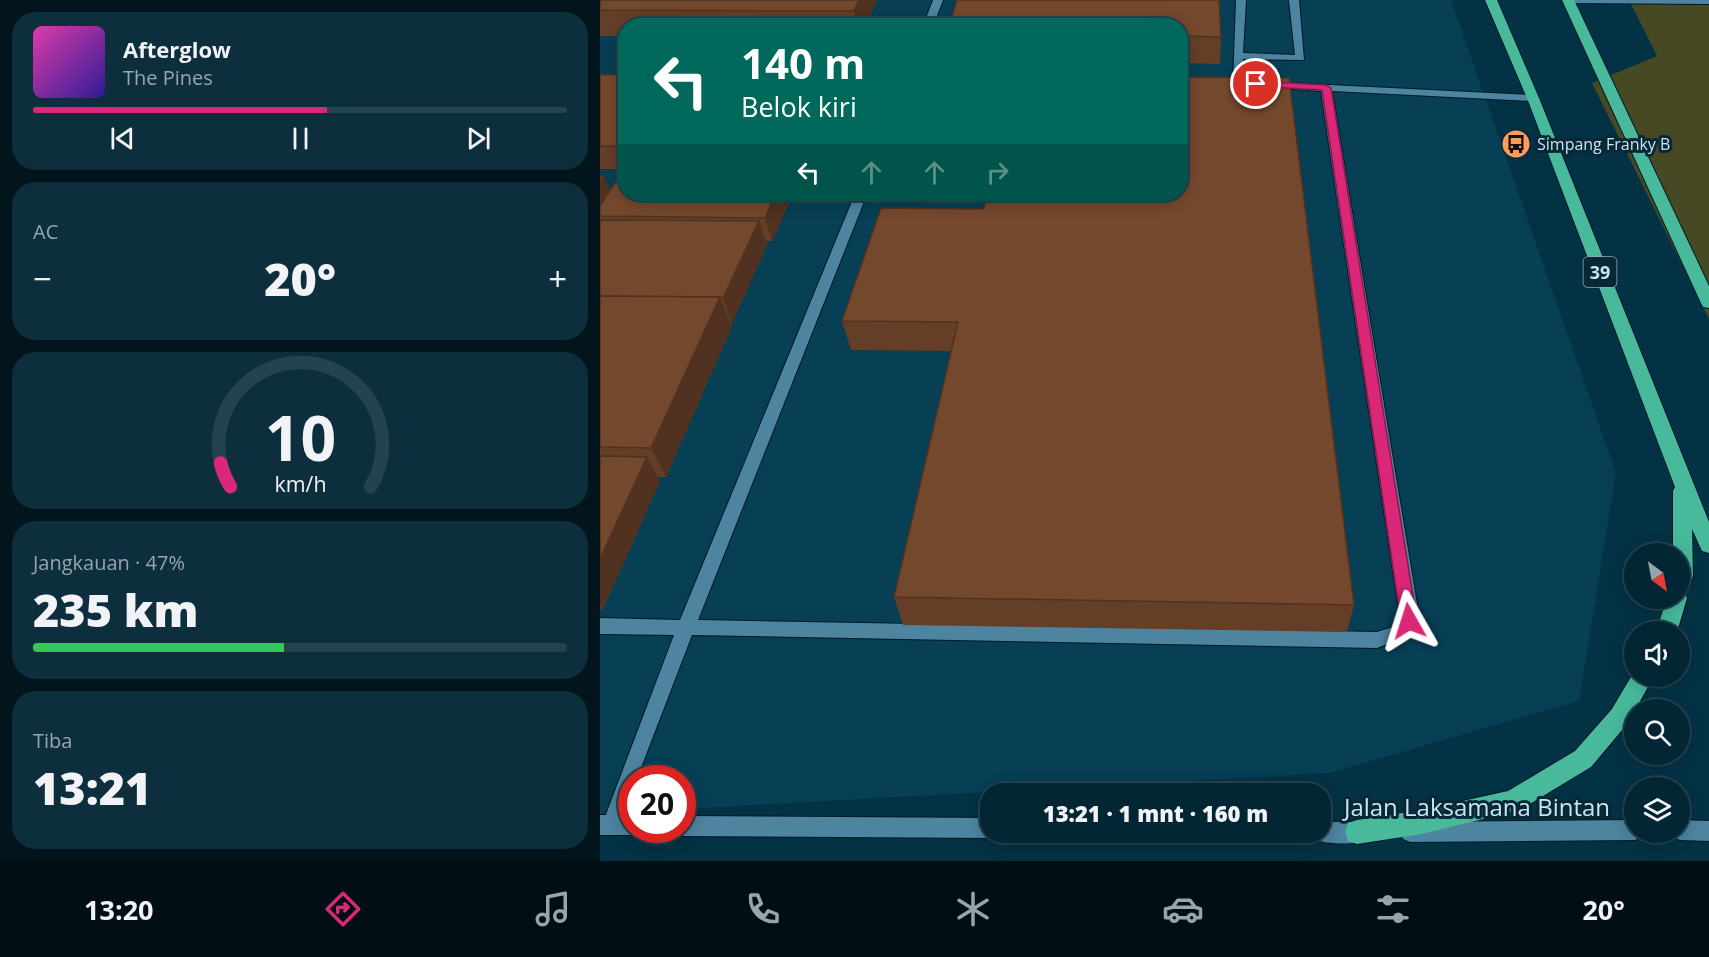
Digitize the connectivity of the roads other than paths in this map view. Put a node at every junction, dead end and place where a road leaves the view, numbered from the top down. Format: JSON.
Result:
{"nodes":[{"id":1,"x":938,"y":0,"type":"edge"},
{"id":2,"x":1241,"y":0,"type":"edge"},
{"id":3,"x":1294,"y":0,"type":"edge"},
{"id":4,"x":1491,"y":0,"type":"edge"},
{"id":5,"x":1569,"y":0,"type":"edge"},
{"id":6,"x":1709,"y":1,"type":"edge"},
{"id":7,"x":931,"y":18,"type":"edge"},
{"id":8,"x":1239,"y":57,"type":"junction"},
{"id":9,"x":1326,"y":88,"type":"junction"},
{"id":10,"x":1533,"y":98,"type":"junction"},
{"id":11,"x":858,"y":201,"type":"edge"},
{"id":12,"x":1709,"y":303,"type":"edge"},
{"id":13,"x":1682,"y":482,"type":"junction"},
{"id":14,"x":1683,"y":543,"type":"edge"},
{"id":15,"x":1709,"y":545,"type":"edge"},
{"id":16,"x":600,"y":626,"type":"edge"},
{"id":17,"x":686,"y":627,"type":"junction"},
{"id":18,"x":1637,"y":687,"type":"edge"},
{"id":19,"x":614,"y":825,"type":"edge"},
{"id":20,"x":696,"y":826,"type":"edge"},
{"id":21,"x":980,"y":828,"type":"edge"},
{"id":22,"x":1624,"y":830,"type":"edge"},
{"id":23,"x":1690,"y":831,"type":"edge"},
{"id":24,"x":1709,"y":831,"type":"edge"},
{"id":25,"x":1331,"y":832,"type":"edge"},
{"id":26,"x":1357,"y":832,"type":"junction"}],
"edges":[{"from":1,"to":7,"type":"main road"},
{"from":2,"to":8,"type":"main road"},
{"from":3,"to":8,"type":"main road"},
{"from":4,"to":10,"type":"highway","number":"39"},
{"from":5,"to":6,"type":"main road"},
{"from":5,"to":12,"type":"highway"},
{"from":8,"to":9,"type":"main road"},
{"from":9,"to":10,"type":"main road"},
{"from":9,"to":17,"type":"main road"},
{"from":10,"to":13,"type":"highway","number":"39"},
{"from":11,"to":17,"type":"main road"},
{"from":13,"to":14,"type":"highway"},
{"from":13,"to":15,"type":"highway","number":"39"},
{"from":16,"to":17,"type":"main road"},
{"from":17,"to":19,"type":"main road"},
{"from":18,"to":26,"type":"highway"},
{"from":20,"to":21,"type":"main road"},
{"from":22,"to":26,"type":"main road","name":"Jalan Laksamana Bintan"},
{"from":23,"to":24,"type":"main road"},
{"from":25,"to":26,"type":"main road","name":"Jalan Laksamana Bintan"}]}
